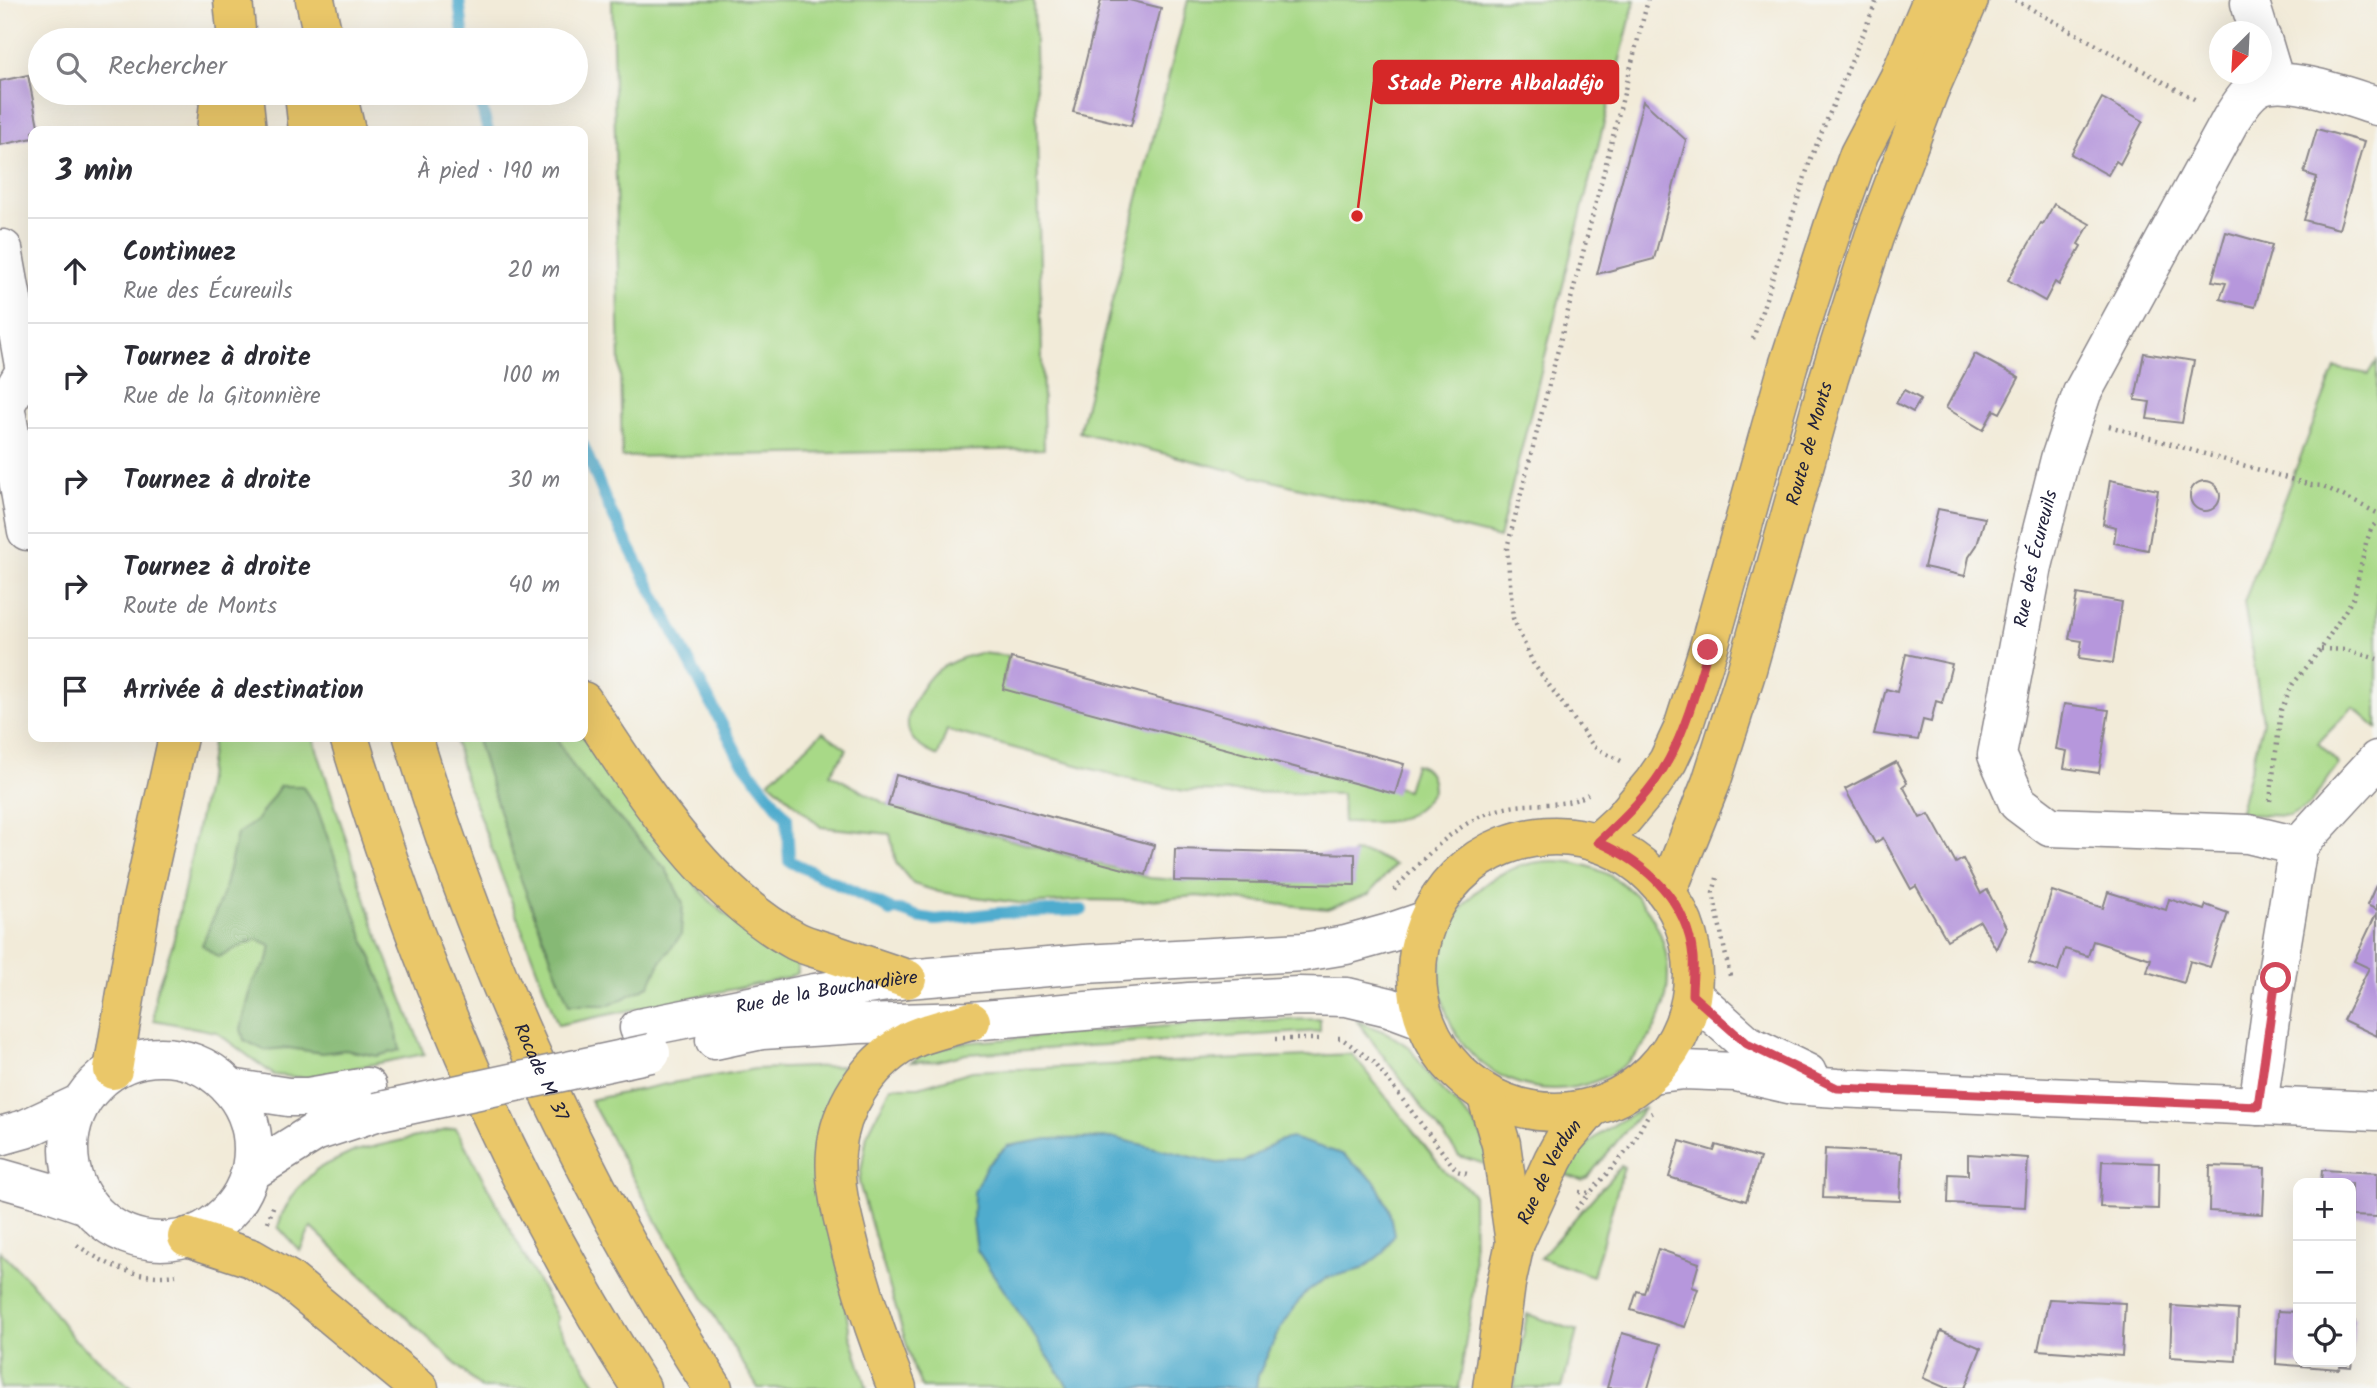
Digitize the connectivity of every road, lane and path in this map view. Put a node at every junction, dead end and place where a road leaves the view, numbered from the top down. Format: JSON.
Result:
{"nodes":[{"id":1,"x":228,"y":0,"type":"edge"},
{"id":2,"x":233,"y":0,"type":"edge"},
{"id":3,"x":295,"y":0,"type":"edge"},
{"id":4,"x":315,"y":0,"type":"edge"},
{"id":5,"x":1648,"y":0,"type":"edge"},
{"id":6,"x":1877,"y":0,"type":"edge"},
{"id":7,"x":1912,"y":0,"type":"edge"},
{"id":8,"x":1932,"y":0,"type":"edge"},
{"id":9,"x":1969,"y":0,"type":"edge"},
{"id":10,"x":2015,"y":0,"type":"edge"},
{"id":11,"x":225,"y":28,"type":"edge"},
{"id":12,"x":236,"y":28,"type":"edge"},
{"id":13,"x":298,"y":28,"type":"edge"},
{"id":14,"x":321,"y":28,"type":"edge"},
{"id":15,"x":2272,"y":72,"type":"edge"},
{"id":16,"x":2275,"y":82,"type":"junction"},
{"id":17,"x":219,"y":105,"type":"edge"},
{"id":18,"x":244,"y":105,"type":"edge"},
{"id":19,"x":305,"y":105,"type":"edge"},
{"id":20,"x":340,"y":105,"type":"edge"},
{"id":21,"x":2377,"y":106,"type":"edge"},
{"id":22,"x":2231,"y":119,"type":"junction"},
{"id":23,"x":217,"y":126,"type":"edge"},
{"id":24,"x":246,"y":126,"type":"edge"},
{"id":25,"x":307,"y":126,"type":"edge"},
{"id":26,"x":345,"y":126,"type":"edge"},
{"id":27,"x":1859,"y":154,"type":"junction"},
{"id":28,"x":0,"y":250,"type":"edge"},
{"id":29,"x":1751,"y":344,"type":"dead end"},
{"id":30,"x":2075,"y":416,"type":"junction"},
{"id":31,"x":2377,"y":513,"type":"edge"},
{"id":32,"x":2377,"y":522,"type":"edge"},
{"id":33,"x":27,"y":531,"type":"dead end"},
{"id":34,"x":2321,"y":649,"type":"junction"},
{"id":35,"x":2377,"y":659,"type":"edge"},
{"id":36,"x":588,"y":708,"type":"edge"},
{"id":37,"x":177,"y":742,"type":"edge"},
{"id":38,"x":351,"y":742,"type":"edge"},
{"id":39,"x":415,"y":742,"type":"edge"},
{"id":40,"x":1628,"y":754,"type":"dead end"},
{"id":41,"x":2377,"y":760,"type":"edge"},
{"id":42,"x":1622,"y":761,"type":"junction"},
{"id":43,"x":1614,"y":772,"type":"dead end"},
{"id":44,"x":1595,"y":790,"type":"dead end"},
{"id":45,"x":1598,"y":842,"type":"junction"},
{"id":46,"x":2281,"y":842,"type":"junction"},
{"id":47,"x":1721,"y":867,"type":"dead end"},
{"id":48,"x":1667,"y":892,"type":"junction"},
{"id":49,"x":1389,"y":894,"type":"dead end"},
{"id":50,"x":1427,"y":920,"type":"junction"},
{"id":51,"x":906,"y":979,"type":"junction"},
{"id":52,"x":1731,"y":983,"type":"dead end"},
{"id":53,"x":1692,"y":995,"type":"junction"},
{"id":54,"x":1424,"y":1020,"type":"junction"},
{"id":55,"x":971,"y":1021,"type":"junction"},
{"id":56,"x":645,"y":1041,"type":"junction"},
{"id":57,"x":113,"y":1070,"type":"junction"},
{"id":58,"x":1651,"y":1074,"type":"junction"},
{"id":59,"x":230,"y":1088,"type":"junction"},
{"id":60,"x":1837,"y":1088,"type":"junction"},
{"id":61,"x":1486,"y":1094,"type":"junction"},
{"id":62,"x":372,"y":1099,"type":"junction"},
{"id":63,"x":81,"y":1103,"type":"junction"},
{"id":64,"x":2258,"y":1106,"type":"junction"},
{"id":65,"x":1591,"y":1108,"type":"junction"},
{"id":66,"x":2377,"y":1111,"type":"edge"},
{"id":67,"x":0,"y":1136,"type":"edge"},
{"id":68,"x":251,"y":1172,"type":"junction"},
{"id":69,"x":0,"y":1178,"type":"edge"},
{"id":70,"x":89,"y":1206,"type":"junction"},
{"id":71,"x":187,"y":1237,"type":"junction"},
{"id":72,"x":1516,"y":1243,"type":"junction"},
{"id":73,"x":419,"y":1388,"type":"edge"},
{"id":74,"x":641,"y":1388,"type":"edge"},
{"id":75,"x":713,"y":1388,"type":"edge"},
{"id":76,"x":897,"y":1388,"type":"edge"},
{"id":77,"x":1492,"y":1388,"type":"edge"}],
"edges":[{"from":1,"to":11,"type":"main road"},
{"from":2,"to":12,"type":"main road"},
{"from":3,"to":13,"type":"main road"},
{"from":4,"to":14,"type":"main road"},
{"from":5,"to":42,"type":"path"},
{"from":6,"to":29,"type":"path"},
{"from":7,"to":27,"type":"street"},
{"from":8,"to":27,"type":"main road"},
{"from":9,"to":48,"type":"main road","name":"Route de Monts"},
{"from":10,"to":22,"type":"path"},
{"from":15,"to":16,"type":"street"},
{"from":16,"to":21,"type":"street"},
{"from":16,"to":22,"type":"street","name":"Rue des Écureuils"},
{"from":17,"to":23,"type":"main road"},
{"from":18,"to":24,"type":"main road"},
{"from":19,"to":25,"type":"main road"},
{"from":20,"to":26,"type":"main road"},
{"from":22,"to":30,"type":"street","name":"Rue des Écureuils"},
{"from":27,"to":45,"type":"main road"},
{"from":28,"to":33,"type":"street"},
{"from":30,"to":31,"type":"path"},
{"from":30,"to":46,"type":"street","name":"Rue des Écureuils"},
{"from":32,"to":34,"type":"path"},
{"from":34,"to":35,"type":"path"},
{"from":34,"to":46,"type":"path"},
{"from":36,"to":51,"type":"main road"},
{"from":37,"to":57,"type":"main road"},
{"from":38,"to":74,"type":"main road"},
{"from":39,"to":75,"type":"main road","name":"Rocade M 37"},
{"from":40,"to":42,"type":"path"},
{"from":41,"to":46,"type":"street"},
{"from":42,"to":43,"type":"path"},
{"from":44,"to":49,"type":"path"},
{"from":45,"to":48,"type":"main road"},
{"from":45,"to":50,"type":"main road"},
{"from":46,"to":64,"type":"street"},
{"from":47,"to":52,"type":"path"},
{"from":48,"to":53,"type":"main road"},
{"from":50,"to":51,"type":"street","name":"Rue de la Bouchardière"},
{"from":50,"to":54,"type":"main road"},
{"from":51,"to":56,"type":"street","name":"Rue de la Bouchardière"},
{"from":53,"to":58,"type":"main road"},
{"from":53,"to":60,"type":"street"},
{"from":54,"to":55,"type":"street","name":"Rue de la Bouchardière"},
{"from":54,"to":61,"type":"main road"},
{"from":55,"to":56,"type":"street","name":"Rue de la Bouchardière"},
{"from":55,"to":76,"type":"main road"},
{"from":56,"to":62,"type":"street","name":"Rue de la Bouchardière"},
{"from":57,"to":59,"type":"street"},
{"from":57,"to":63,"type":"street"},
{"from":58,"to":60,"type":"street"},
{"from":58,"to":65,"type":"main road"},
{"from":59,"to":62,"type":"street","name":"Rue de la Bouchardière"},
{"from":59,"to":68,"type":"street"},
{"from":60,"to":64,"type":"street"},
{"from":61,"to":65,"type":"main road"},
{"from":61,"to":72,"type":"main road","name":"Rue de Verdun"},
{"from":62,"to":68,"type":"street","name":"Rue de la Bouchardière"},
{"from":63,"to":67,"type":"street"},
{"from":63,"to":70,"type":"street"},
{"from":64,"to":66,"type":"street"},
{"from":65,"to":72,"type":"main road","name":"Rue de Verdun"},
{"from":68,"to":71,"type":"street"},
{"from":69,"to":70,"type":"street"},
{"from":70,"to":71,"type":"street"},
{"from":71,"to":73,"type":"main road"},
{"from":72,"to":77,"type":"main road","name":"Rue de Verdun"}]}
